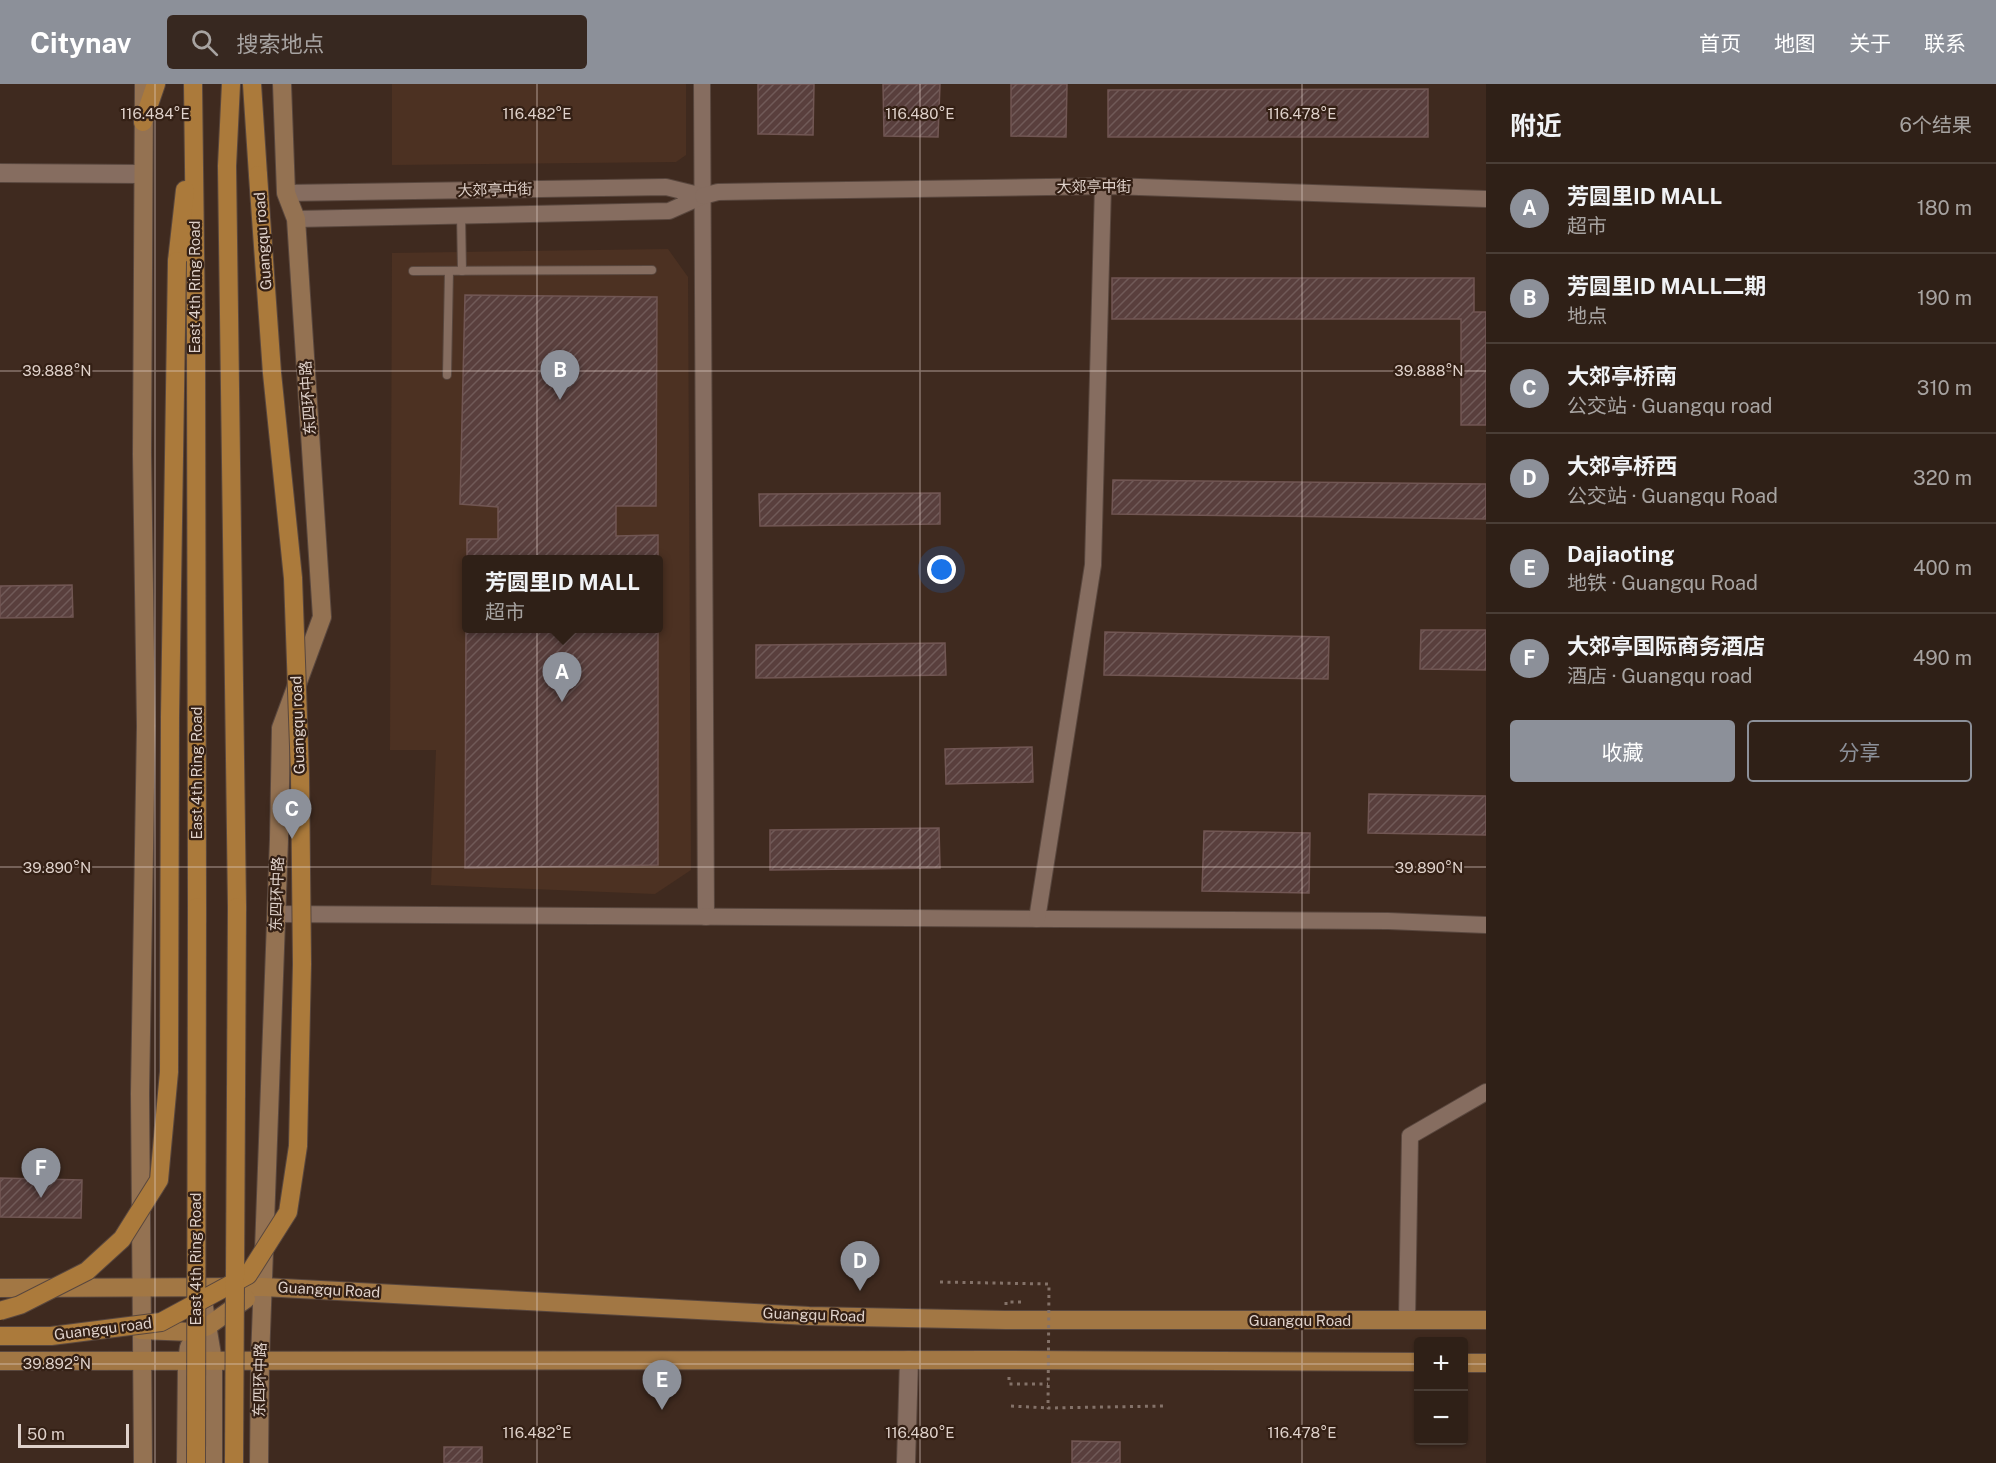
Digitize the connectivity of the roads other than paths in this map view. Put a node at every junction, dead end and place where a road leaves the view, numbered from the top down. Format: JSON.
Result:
{"nodes":[{"id":1,"x":144,"y":84,"type":"edge"},
{"id":2,"x":156,"y":84,"type":"edge"},
{"id":3,"x":193,"y":84,"type":"edge"},
{"id":4,"x":231,"y":84,"type":"edge"},
{"id":5,"x":252,"y":84,"type":"edge"},
{"id":6,"x":282,"y":84,"type":"edge"},
{"id":7,"x":702,"y":84,"type":"edge"},
{"id":8,"x":194,"y":111,"type":"junction"},
{"id":9,"x":143,"y":122,"type":"junction"},
{"id":10,"x":0,"y":173,"type":"edge"},
{"id":11,"x":142,"y":174,"type":"junction"},
{"id":12,"x":1103,"y":186,"type":"junction"},
{"id":13,"x":286,"y":193,"type":"junction"},
{"id":14,"x":703,"y":196,"type":"junction"},
{"id":15,"x":1486,"y":199,"type":"edge"},
{"id":16,"x":461,"y":216,"type":"junction"},
{"id":17,"x":296,"y":219,"type":"junction"},
{"id":18,"x":652,"y":270,"type":"dead end"},
{"id":19,"x":413,"y":271,"type":"dead end"},
{"id":20,"x":449,"y":271,"type":"junction"},
{"id":21,"x":462,"y":271,"type":"junction"},
{"id":22,"x":447,"y":375,"type":"dead end"},
{"id":23,"x":276,"y":914,"type":"junction"},
{"id":24,"x":706,"y":917,"type":"junction"},
{"id":25,"x":1037,"y":919,"type":"junction"},
{"id":26,"x":1486,"y":925,"type":"edge"},
{"id":27,"x":1486,"y":1092,"type":"edge"},
{"id":28,"x":201,"y":1287,"type":"junction"},
{"id":29,"x":263,"y":1287,"type":"junction"},
{"id":30,"x":0,"y":1288,"type":"edge"},
{"id":31,"x":142,"y":1289,"type":"junction"},
{"id":32,"x":0,"y":1311,"type":"edge"},
{"id":33,"x":1486,"y":1320,"type":"edge"},
{"id":34,"x":1407,"y":1321,"type":"junction"},
{"id":35,"x":200,"y":1329,"type":"junction"},
{"id":36,"x":142,"y":1330,"type":"junction"},
{"id":37,"x":0,"y":1336,"type":"edge"},
{"id":38,"x":260,"y":1360,"type":"junction"},
{"id":39,"x":909,"y":1360,"type":"junction"},
{"id":40,"x":0,"y":1361,"type":"edge"},
{"id":41,"x":142,"y":1361,"type":"junction"},
{"id":42,"x":187,"y":1361,"type":"junction"},
{"id":43,"x":213,"y":1361,"type":"junction"},
{"id":44,"x":1414,"y":1362,"type":"edge"},
{"id":45,"x":1468,"y":1363,"type":"edge"},
{"id":46,"x":1486,"y":1363,"type":"edge"},
{"id":47,"x":143,"y":1463,"type":"edge"},
{"id":48,"x":186,"y":1463,"type":"edge"},
{"id":49,"x":196,"y":1463,"type":"edge"},
{"id":50,"x":213,"y":1463,"type":"edge"},
{"id":51,"x":234,"y":1463,"type":"edge"},
{"id":52,"x":259,"y":1463,"type":"edge"},
{"id":53,"x":906,"y":1463,"type":"edge"}],
"edges":[{"from":1,"to":9,"type":"main road"},
{"from":2,"to":9,"type":"highway"},
{"from":3,"to":8,"type":"highway","name":"East 4th Ring Road"},
{"from":4,"to":51,"type":"highway","bridge":true},
{"from":5,"to":37,"type":"highway","name":"Guangqu road","bridge":true},
{"from":6,"to":13,"type":"main road","name":"东四环中路"},
{"from":7,"to":14,"type":"street"},
{"from":8,"to":32,"type":"highway","bridge":true},
{"from":8,"to":49,"type":"highway","name":"East 4th Ring Road","bridge":true},
{"from":9,"to":11,"type":"main road"},
{"from":10,"to":11,"type":"street"},
{"from":11,"to":31,"type":"main road"},
{"from":12,"to":14,"type":"street","name":"大郊亭中街"},
{"from":12,"to":15,"type":"street","name":"大郊亭中街"},
{"from":12,"to":25,"type":"street"},
{"from":13,"to":14,"type":"street","name":"大郊亭中街"},
{"from":13,"to":17,"type":"main road","name":"东四环中路"},
{"from":14,"to":16,"type":"street","name":"大郊亭中街"},
{"from":14,"to":24,"type":"street"},
{"from":16,"to":17,"type":"street","name":"大郊亭中街"},
{"from":16,"to":21,"type":"lane"},
{"from":17,"to":23,"type":"main road","name":"东四环中路"},
{"from":18,"to":21,"type":"lane"},
{"from":19,"to":20,"type":"lane"},
{"from":20,"to":21,"type":"lane"},
{"from":20,"to":22,"type":"lane"},
{"from":23,"to":24,"type":"street"},
{"from":23,"to":29,"type":"main road","name":"东四环中路"},
{"from":24,"to":25,"type":"street"},
{"from":25,"to":26,"type":"street"},
{"from":27,"to":34,"type":"street"},
{"from":28,"to":29,"type":"main road","name":"Guangqu Road"},
{"from":28,"to":31,"type":"main road","name":"Guangqu Road"},
{"from":28,"to":35,"type":"main road"},
{"from":29,"to":34,"type":"main road","name":"Guangqu Road"},
{"from":29,"to":35,"type":"main road"},
{"from":29,"to":38,"type":"main road","name":"东四环中路"},
{"from":30,"to":31,"type":"main road","name":"Guangqu Road"},
{"from":31,"to":36,"type":"main road"},
{"from":33,"to":34,"type":"main road","name":"Guangqu Road"},
{"from":35,"to":36,"type":"main road"},
{"from":35,"to":42,"type":"main road"},
{"from":35,"to":43,"type":"main road"},
{"from":36,"to":37,"type":"main road"},
{"from":36,"to":41,"type":"main road"},
{"from":38,"to":39,"type":"main road"},
{"from":38,"to":43,"type":"main road"},
{"from":38,"to":52,"type":"main road","name":"东四环中路"},
{"from":39,"to":44,"type":"main road"},
{"from":39,"to":53,"type":"street"},
{"from":40,"to":41,"type":"main road"},
{"from":41,"to":42,"type":"main road"},
{"from":41,"to":47,"type":"main road"},
{"from":42,"to":43,"type":"main road"},
{"from":42,"to":48,"type":"main road"},
{"from":43,"to":50,"type":"main road"},
{"from":45,"to":46,"type":"main road"}]}
